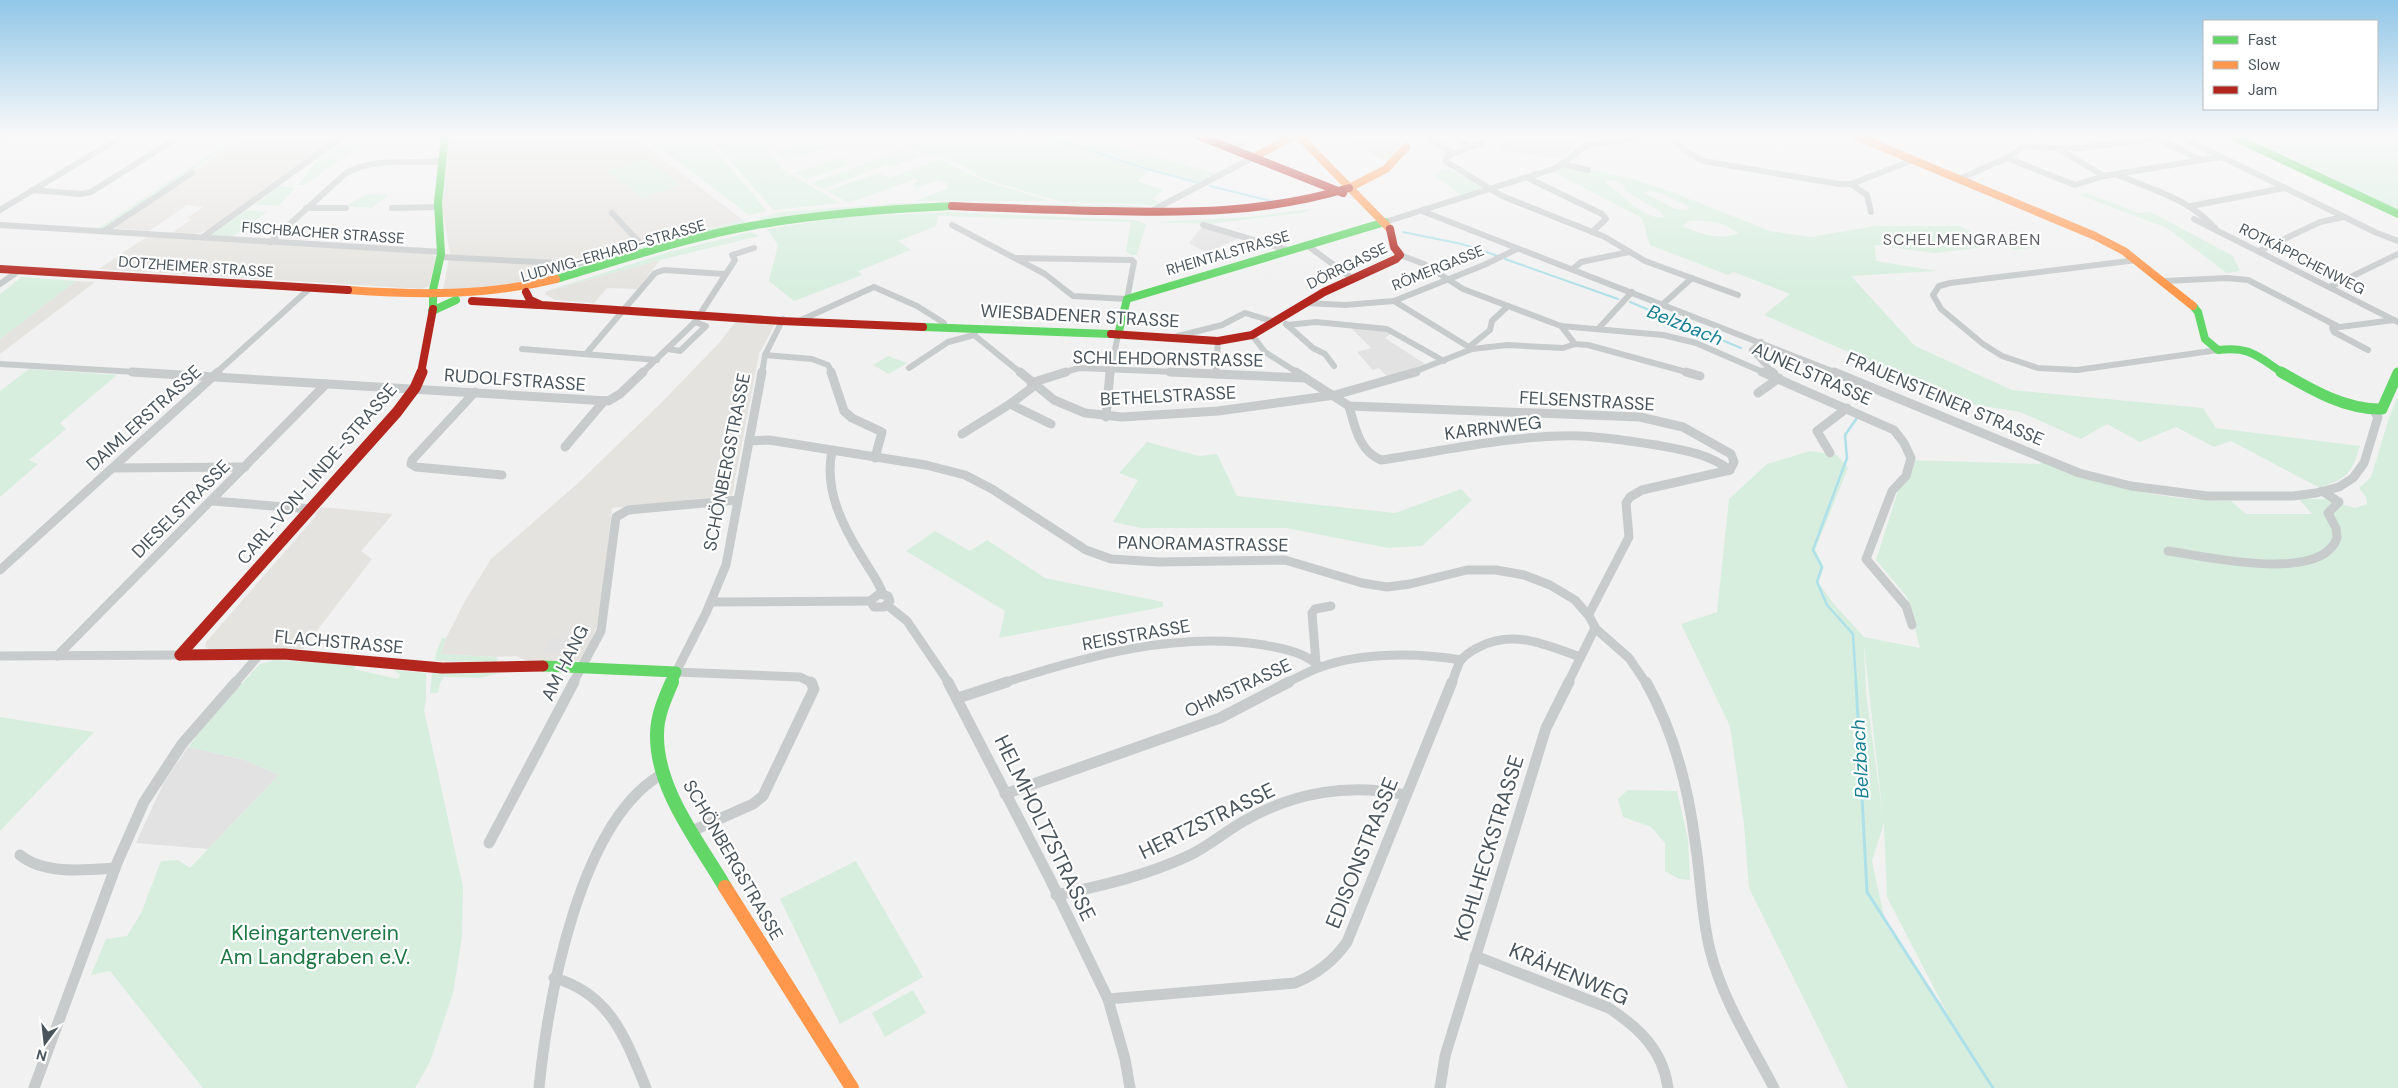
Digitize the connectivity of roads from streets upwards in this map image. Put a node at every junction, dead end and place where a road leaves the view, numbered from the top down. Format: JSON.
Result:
{"nodes":[{"id":1,"x":37,"y":187,"type":"edge"},
{"id":2,"x":99,"y":187,"type":"edge"},
{"id":3,"x":171,"y":187,"type":"edge"},
{"id":4,"x":273,"y":187,"type":"edge"},
{"id":5,"x":331,"y":187,"type":"edge"},
{"id":6,"x":440,"y":187,"type":"edge"},
{"id":7,"x":1204,"y":187,"type":"edge"},
{"id":8,"x":1331,"y":187,"type":"edge"},
{"id":9,"x":1339,"y":187,"type":"edge"},
{"id":10,"x":1355,"y":187,"type":"edge"},
{"id":11,"x":1486,"y":187,"type":"edge"},
{"id":12,"x":1501,"y":187,"type":"edge"},
{"id":13,"x":1546,"y":187,"type":"edge"},
{"id":14,"x":1855,"y":187,"type":"edge"},
{"id":15,"x":1977,"y":187,"type":"edge"},
{"id":16,"x":2149,"y":187,"type":"edge"},
{"id":17,"x":2340,"y":187,"type":"edge"},
{"id":18,"x":2284,"y":188,"type":"joint"},
{"id":19,"x":32,"y":190,"type":"junction"},
{"id":20,"x":1491,"y":190,"type":"junction"},
{"id":21,"x":1343,"y":192,"type":"junction"},
{"id":22,"x":2192,"y":206,"type":"junction"},
{"id":23,"x":438,"y":207,"type":"junction"},
{"id":24,"x":306,"y":208,"type":"junction"},
{"id":25,"x":346,"y":208,"type":"dead end"},
{"id":26,"x":392,"y":208,"type":"dead end"},
{"id":27,"x":0,"y":210,"type":"edge"},
{"id":28,"x":1422,"y":211,"type":"junction"},
{"id":29,"x":1870,"y":212,"type":"dead end"},
{"id":30,"x":612,"y":213,"type":"dead end"},
{"id":31,"x":1158,"y":214,"type":"junction"},
{"id":32,"x":2398,"y":214,"type":"edge"},
{"id":33,"x":2344,"y":217,"type":"junction"},
{"id":34,"x":2194,"y":218,"type":"dead end"},
{"id":35,"x":1385,"y":222,"type":"junction"},
{"id":36,"x":1,"y":224,"type":"edge"},
{"id":37,"x":1203,"y":224,"type":"dead end"},
{"id":38,"x":952,"y":225,"type":"dead end"},
{"id":39,"x":2215,"y":228,"type":"junction"},
{"id":40,"x":104,"y":231,"type":"junction"},
{"id":41,"x":1592,"y":232,"type":"junction"},
{"id":42,"x":203,"y":237,"type":"junction"},
{"id":43,"x":2398,"y":241,"type":"edge"},
{"id":44,"x":270,"y":242,"type":"junction"},
{"id":45,"x":1308,"y":246,"type":"junction"},
{"id":46,"x":754,"y":248,"type":"dead end"},
{"id":47,"x":1518,"y":248,"type":"junction"},
{"id":48,"x":1291,"y":251,"type":"junction"},
{"id":49,"x":2259,"y":251,"type":"junction"},
{"id":50,"x":1629,"y":252,"type":"junction"},
{"id":51,"x":441,"y":254,"type":"junction"},
{"id":52,"x":2398,"y":254,"type":"edge"},
{"id":53,"x":1400,"y":255,"type":"junction"},
{"id":54,"x":1016,"y":258,"type":"junction"},
{"id":55,"x":2138,"y":260,"type":"junction"},
{"id":56,"x":0,"y":269,"type":"edge"},
{"id":57,"x":1573,"y":269,"type":"junction"},
{"id":58,"x":20,"y":270,"type":"junction"},
{"id":59,"x":724,"y":274,"type":"junction"},
{"id":60,"x":1692,"y":278,"type":"junction"},
{"id":61,"x":1353,"y":279,"type":"junction"},
{"id":62,"x":1448,"y":280,"type":"junction"},
{"id":63,"x":2164,"y":281,"type":"junction"},
{"id":64,"x":0,"y":284,"type":"edge"},
{"id":65,"x":2330,"y":288,"type":"junction"},
{"id":66,"x":310,"y":289,"type":"junction"},
{"id":67,"x":530,"y":290,"type":"junction"},
{"id":68,"x":1632,"y":292,"type":"junction"},
{"id":69,"x":1738,"y":295,"type":"dead end"},
{"id":70,"x":1077,"y":297,"type":"joint"},
{"id":71,"x":1127,"y":299,"type":"junction"},
{"id":72,"x":462,"y":300,"type":"junction"},
{"id":73,"x":432,"y":301,"type":"junction"},
{"id":74,"x":1394,"y":301,"type":"junction"},
{"id":75,"x":1306,"y":303,"type":"junction"},
{"id":76,"x":1663,"y":304,"type":"junction"},
{"id":77,"x":541,"y":305,"type":"junction"},
{"id":78,"x":556,"y":306,"type":"junction"},
{"id":79,"x":1508,"y":306,"type":"junction"},
{"id":80,"x":626,"y":310,"type":"junction"},
{"id":81,"x":699,"y":317,"type":"junction"},
{"id":82,"x":782,"y":320,"type":"junction"},
{"id":83,"x":801,"y":320,"type":"junction"},
{"id":84,"x":2396,"y":321,"type":"edge"},
{"id":85,"x":842,"y":322,"type":"junction"},
{"id":86,"x":1281,"y":322,"type":"junction"},
{"id":87,"x":1561,"y":326,"type":"junction"},
{"id":88,"x":2337,"y":326,"type":"junction"},
{"id":89,"x":944,"y":327,"type":"junction"},
{"id":90,"x":1598,"y":329,"type":"junction"},
{"id":91,"x":976,"y":332,"type":"junction"},
{"id":92,"x":1118,"y":335,"type":"junction"},
{"id":93,"x":1252,"y":335,"type":"junction"},
{"id":94,"x":1172,"y":339,"type":"junction"},
{"id":95,"x":1218,"y":341,"type":"junction"},
{"id":96,"x":1761,"y":342,"type":"junction"},
{"id":97,"x":1575,"y":344,"type":"junction"},
{"id":98,"x":1471,"y":348,"type":"junction"},
{"id":99,"x":522,"y":349,"type":"dead end"},
{"id":100,"x":2218,"y":350,"type":"junction"},
{"id":101,"x":2368,"y":350,"type":"dead end"},
{"id":102,"x":586,"y":354,"type":"junction"},
{"id":103,"x":765,"y":355,"type":"junction"},
{"id":104,"x":658,"y":358,"type":"junction"},
{"id":105,"x":671,"y":359,"type":"dead end"},
{"id":106,"x":1444,"y":362,"type":"junction"},
{"id":107,"x":0,"y":364,"type":"edge"},
{"id":108,"x":1334,"y":366,"type":"dead end"},
{"id":109,"x":909,"y":368,"type":"dead end"},
{"id":110,"x":1110,"y":370,"type":"junction"},
{"id":111,"x":1216,"y":374,"type":"junction"},
{"id":112,"x":2398,"y":374,"type":"edge"},
{"id":113,"x":1700,"y":376,"type":"dead end"},
{"id":114,"x":212,"y":377,"type":"junction"},
{"id":115,"x":1778,"y":377,"type":"junction"},
{"id":116,"x":1306,"y":378,"type":"junction"},
{"id":117,"x":326,"y":384,"type":"junction"},
{"id":118,"x":1032,"y":384,"type":"junction"},
{"id":119,"x":416,"y":388,"type":"junction"},
{"id":120,"x":475,"y":392,"type":"junction"},
{"id":121,"x":1758,"y":393,"type":"dead end"},
{"id":122,"x":1335,"y":395,"type":"junction"},
{"id":123,"x":608,"y":400,"type":"junction"},
{"id":124,"x":1010,"y":404,"type":"junction"},
{"id":125,"x":1349,"y":406,"type":"junction"},
{"id":126,"x":1847,"y":408,"type":"junction"},
{"id":127,"x":2374,"y":411,"type":"junction"},
{"id":128,"x":1106,"y":417,"type":"junction"},
{"id":129,"x":1051,"y":424,"type":"dead end"},
{"id":130,"x":962,"y":434,"type":"dead end"},
{"id":131,"x":749,"y":441,"type":"junction"},
{"id":132,"x":565,"y":447,"type":"dead end"},
{"id":133,"x":832,"y":451,"type":"junction"},
{"id":134,"x":1830,"y":453,"type":"dead end"},
{"id":135,"x":875,"y":458,"type":"junction"},
{"id":136,"x":245,"y":467,"type":"junction"},
{"id":137,"x":113,"y":468,"type":"junction"},
{"id":138,"x":1730,"y":470,"type":"junction"},
{"id":139,"x":502,"y":474,"type":"dead end"},
{"id":140,"x":2322,"y":492,"type":"junction"},
{"id":141,"x":2189,"y":496,"type":"joint"},
{"id":142,"x":737,"y":500,"type":"junction"},
{"id":143,"x":212,"y":501,"type":"junction"},
{"id":144,"x":311,"y":509,"type":"junction"},
{"id":145,"x":2168,"y":551,"type":"dead end"},
{"id":146,"x":0,"y":570,"type":"edge"},
{"id":147,"x":883,"y":594,"type":"junction"},
{"id":148,"x":870,"y":601,"type":"junction"},
{"id":149,"x":711,"y":602,"type":"junction"},
{"id":150,"x":887,"y":605,"type":"junction"},
{"id":151,"x":1331,"y":606,"type":"dead end"},
{"id":152,"x":1589,"y":614,"type":"junction"},
{"id":153,"x":1912,"y":625,"type":"dead end"},
{"id":154,"x":1595,"y":628,"type":"junction"},
{"id":155,"x":260,"y":654,"type":"junction"},
{"id":156,"x":180,"y":655,"type":"junction"},
{"id":157,"x":0,"y":656,"type":"edge"},
{"id":158,"x":57,"y":656,"type":"junction"},
{"id":159,"x":1580,"y":657,"type":"junction"},
{"id":160,"x":1461,"y":660,"type":"junction"},
{"id":161,"x":1318,"y":665,"type":"junction"},
{"id":162,"x":582,"y":667,"type":"junction"},
{"id":163,"x":676,"y":672,"type":"junction"},
{"id":164,"x":958,"y":698,"type":"junction"},
{"id":165,"x":664,"y":772,"type":"junction"},
{"id":166,"x":1006,"y":794,"type":"junction"},
{"id":167,"x":1405,"y":795,"type":"junction"},
{"id":168,"x":692,"y":831,"type":"junction"},
{"id":169,"x":489,"y":843,"type":"dead end"},
{"id":170,"x":20,"y":855,"type":"dead end"},
{"id":171,"x":115,"y":868,"type":"junction"},
{"id":172,"x":1056,"y":895,"type":"junction"},
{"id":173,"x":1475,"y":956,"type":"junction"},
{"id":174,"x":554,"y":978,"type":"junction"},
{"id":175,"x":1108,"y":999,"type":"junction"},
{"id":176,"x":34,"y":1088,"type":"edge"},
{"id":177,"x":539,"y":1088,"type":"edge"},
{"id":178,"x":646,"y":1088,"type":"edge"},
{"id":179,"x":852,"y":1088,"type":"edge"},
{"id":180,"x":1130,"y":1088,"type":"edge"},
{"id":181,"x":1440,"y":1088,"type":"edge"},
{"id":182,"x":1668,"y":1088,"type":"edge"},
{"id":183,"x":1774,"y":1088,"type":"edge"}],
"edges":[{"from":1,"to":19,"type":"street"},
{"from":2,"to":19,"type":"street"},
{"from":3,"to":40,"type":"street"},
{"from":4,"to":42,"type":"street"},
{"from":5,"to":24,"type":"street"},
{"from":6,"to":23,"type":"street","name":"CARL-VON-LINDE-STRASSE"},
{"from":7,"to":31,"type":"street"},
{"from":8,"to":21,"type":"street"},
{"from":9,"to":21,"type":"street"},
{"from":10,"to":21,"type":"street","name":"LUDWIG-ERHARD-STRASSE"},
{"from":11,"to":20,"type":"street"},
{"from":12,"to":20,"type":"street"},
{"from":13,"to":41,"type":"street"},
{"from":14,"to":29,"type":"street"},
{"from":15,"to":55,"type":"street"},
{"from":16,"to":22,"type":"street"},
{"from":17,"to":32,"type":"street"},
{"from":18,"to":22,"type":"street"},
{"from":18,"to":33,"type":"street"},
{"from":19,"to":27,"type":"street"},
{"from":20,"to":28,"type":"street"},
{"from":20,"to":41,"type":"street"},
{"from":21,"to":31,"type":"street","name":"LUDWIG-ERHARD-STRASSE"},
{"from":21,"to":31,"type":"street","name":"LUDWIG-ERHARD-STRASSE"},
{"from":21,"to":35,"type":"street"},
{"from":22,"to":39,"type":"street"},
{"from":23,"to":26,"type":"street"},
{"from":23,"to":51,"type":"street","name":"CARL-VON-LINDE-STRASSE"},
{"from":24,"to":25,"type":"street"},
{"from":24,"to":44,"type":"street"},
{"from":28,"to":35,"type":"street"},
{"from":28,"to":47,"type":"street","name":"FRAUENSTEINER STRASSE"},
{"from":30,"to":51,"type":"street","name":"FISCHBACHER STRASSE"},
{"from":31,"to":67,"type":"street","name":"LUDWIG-ERHARD-STRASSE"},
{"from":33,"to":43,"type":"street"},
{"from":33,"to":49,"type":"street"},
{"from":34,"to":39,"type":"street","name":"ROTKÄPPCHENWEG"},
{"from":35,"to":45,"type":"street","name":"RHEINTALSTRASSE"},
{"from":35,"to":53,"type":"street"},
{"from":36,"to":40,"type":"street","name":"FISCHBACHER STRASSE"},
{"from":37,"to":48,"type":"street"},
{"from":38,"to":54,"type":"street"},
{"from":39,"to":49,"type":"street","name":"ROTKÄPPCHENWEG"},
{"from":40,"to":42,"type":"street","name":"FISCHBACHER STRASSE"},
{"from":41,"to":50,"type":"street"},
{"from":42,"to":44,"type":"street","name":"FISCHBACHER STRASSE"},
{"from":44,"to":51,"type":"street","name":"FISCHBACHER STRASSE"},
{"from":45,"to":48,"type":"street","name":"RHEINTALSTRASSE"},
{"from":45,"to":61,"type":"street"},
{"from":46,"to":59,"type":"street"},
{"from":47,"to":57,"type":"street","name":"FRAUENSTEINER STRASSE"},
{"from":47,"to":62,"type":"street","name":"RÖMERGASSE"},
{"from":48,"to":71,"type":"street","name":"RHEINTALSTRASSE"},
{"from":49,"to":65,"type":"street","name":"ROTKÄPPCHENWEG"},
{"from":50,"to":57,"type":"street"},
{"from":50,"to":60,"type":"street"},
{"from":51,"to":73,"type":"street","name":"CARL-VON-LINDE-STRASSE"},
{"from":52,"to":65,"type":"street"},
{"from":53,"to":61,"type":"street","name":"DÖRRGASSE"},
{"from":53,"to":62,"type":"street","name":"AUNELSTRASSE"},
{"from":54,"to":70,"type":"street"},
{"from":54,"to":71,"type":"street"},
{"from":55,"to":63,"type":"street"},
{"from":55,"to":100,"type":"street"},
{"from":56,"to":58,"type":"street","name":"DOTZHEIMER STRASSE"},
{"from":57,"to":68,"type":"street","name":"FRAUENSTEINER STRASSE"},
{"from":58,"to":64,"type":"street"},
{"from":58,"to":66,"type":"street","name":"DOTZHEIMER STRASSE"},
{"from":59,"to":80,"type":"street"},
{"from":59,"to":81,"type":"street"},
{"from":60,"to":69,"type":"street"},
{"from":60,"to":76,"type":"street"},
{"from":61,"to":75,"type":"street","name":"DÖRRGASSE"},
{"from":62,"to":74,"type":"street","name":"RÖMERGASSE"},
{"from":62,"to":79,"type":"street","name":"AUNELSTRASSE"},
{"from":63,"to":88,"type":"street"},
{"from":63,"to":100,"type":"street"},
{"from":65,"to":84,"type":"street","name":"ROTKÄPPCHENWEG"},
{"from":66,"to":73,"type":"street","name":"DOTZHEIMER STRASSE"},
{"from":66,"to":114,"type":"street","name":"DAIMLERSTRASSE"},
{"from":67,"to":72,"type":"street","name":"LUDWIG-ERHARD-STRASSE"},
{"from":67,"to":73,"type":"street","name":"LUDWIG-ERHARD-STRASSE"},
{"from":67,"to":77,"type":"street"},
{"from":67,"to":78,"type":"street"},
{"from":68,"to":76,"type":"street","name":"FRAUENSTEINER STRASSE"},
{"from":68,"to":90,"type":"street"},
{"from":70,"to":71,"type":"street","name":"RHEINTALSTRASSE"},
{"from":71,"to":92,"type":"street"},
{"from":72,"to":73,"type":"street","name":"LUDWIG-ERHARD-STRASSE"},
{"from":72,"to":77,"type":"street","name":"WIESBADENER STRASSE"},
{"from":73,"to":119,"type":"street","name":"CARL-VON-LINDE-STRASSE"},
{"from":74,"to":75,"type":"street","name":"RÖMERGASSE"},
{"from":74,"to":98,"type":"street"},
{"from":75,"to":86,"type":"street","name":"WIESBADENER STRASSE"},
{"from":76,"to":96,"type":"street","name":"FRAUENSTEINER STRASSE"},
{"from":77,"to":78,"type":"street","name":"WIESBADENER STRASSE"},
{"from":78,"to":80,"type":"street","name":"WIESBADENER STRASSE"},
{"from":79,"to":87,"type":"street","name":"AUNELSTRASSE"},
{"from":79,"to":98,"type":"street"},
{"from":80,"to":81,"type":"street","name":"WIESBADENER STRASSE"},
{"from":80,"to":102,"type":"street"},
{"from":81,"to":82,"type":"street","name":"WIESBADENER STRASSE"},
{"from":81,"to":104,"type":"street"},
{"from":82,"to":83,"type":"street","name":"WIESBADENER STRASSE"},
{"from":82,"to":85,"type":"street","name":"WIESBADENER STRASSE"},
{"from":82,"to":103,"type":"street","name":"SCHÖNBERGSTRASSE"},
{"from":83,"to":85,"type":"street","name":"WIESBADENER STRASSE"},
{"from":83,"to":89,"type":"street"},
{"from":84,"to":88,"type":"street"},
{"from":85,"to":89,"type":"street","name":"WIESBADENER STRASSE"},
{"from":86,"to":93,"type":"street","name":"WIESBADENER STRASSE"},
{"from":86,"to":94,"type":"street"},
{"from":86,"to":106,"type":"street"},
{"from":86,"to":108,"type":"street"},
{"from":87,"to":90,"type":"street","name":"AUNELSTRASSE"},
{"from":87,"to":97,"type":"street"},
{"from":88,"to":101,"type":"street"},
{"from":89,"to":91,"type":"street","name":"WIESBADENER STRASSE"},
{"from":90,"to":115,"type":"street","name":"AUNELSTRASSE"},
{"from":91,"to":92,"type":"street","name":"WIESBADENER STRASSE"},
{"from":91,"to":109,"type":"street"},
{"from":91,"to":118,"type":"street","name":"BETHELSTRASSE"},
{"from":92,"to":94,"type":"street","name":"WIESBADENER STRASSE"},
{"from":92,"to":110,"type":"street"},
{"from":93,"to":95,"type":"street","name":"WIESBADENER STRASSE"},
{"from":93,"to":116,"type":"street"},
{"from":94,"to":95,"type":"street","name":"WIESBADENER STRASSE"},
{"from":95,"to":111,"type":"street"},
{"from":96,"to":115,"type":"street"},
{"from":96,"to":141,"type":"street","name":"FRAUENSTEINER STRASSE"},
{"from":97,"to":98,"type":"street"},
{"from":97,"to":113,"type":"street"},
{"from":98,"to":106,"type":"street","name":"BETHELSTRASSE"},
{"from":99,"to":102,"type":"street"},
{"from":100,"to":127,"type":"street"},
{"from":102,"to":104,"type":"street"},
{"from":103,"to":131,"type":"street","name":"SCHÖNBERGSTRASSE"},
{"from":103,"to":135,"type":"street"},
{"from":104,"to":105,"type":"street"},
{"from":104,"to":123,"type":"street"},
{"from":106,"to":122,"type":"street","name":"BETHELSTRASSE"},
{"from":107,"to":114,"type":"street","name":"RUDOLFSTRASSE"},
{"from":110,"to":111,"type":"street","name":"SCHLEHDORNSTRASSE"},
{"from":110,"to":118,"type":"street","name":"SCHLEHDORNSTRASSE"},
{"from":110,"to":128,"type":"street"},
{"from":111,"to":116,"type":"street","name":"SCHLEHDORNSTRASSE"},
{"from":112,"to":127,"type":"street"},
{"from":114,"to":117,"type":"street","name":"RUDOLFSTRASSE"},
{"from":114,"to":137,"type":"street","name":"DAIMLERSTRASSE"},
{"from":115,"to":121,"type":"street"},
{"from":115,"to":126,"type":"street","name":"AUNELSTRASSE"},
{"from":116,"to":122,"type":"street"},
{"from":117,"to":119,"type":"street","name":"RUDOLFSTRASSE"},
{"from":117,"to":136,"type":"street","name":"DIESELSTRASSE"},
{"from":118,"to":124,"type":"street","name":"SCHLEHDORNSTRASSE"},
{"from":118,"to":128,"type":"street","name":"BETHELSTRASSE"},
{"from":119,"to":120,"type":"street","name":"RUDOLFSTRASSE"},
{"from":119,"to":144,"type":"street","name":"CARL-VON-LINDE-STRASSE"},
{"from":120,"to":123,"type":"street","name":"RUDOLFSTRASSE"},
{"from":120,"to":139,"type":"street"},
{"from":122,"to":125,"type":"street"},
{"from":122,"to":128,"type":"street","name":"BETHELSTRASSE"},
{"from":123,"to":132,"type":"street"},
{"from":124,"to":129,"type":"street"},
{"from":124,"to":130,"type":"street","name":"SCHLEHDORNSTRASSE"},
{"from":125,"to":138,"type":"street","name":"FELSENSTRASSE"},
{"from":125,"to":138,"type":"street","name":"KARRNWEG"},
{"from":126,"to":134,"type":"street"},
{"from":126,"to":153,"type":"street","name":"AUNELSTRASSE"},
{"from":127,"to":140,"type":"street","name":"FRAUENSTEINER STRASSE"},
{"from":131,"to":133,"type":"street","name":"PANORAMASTRASSE"},
{"from":131,"to":142,"type":"street","name":"SCHÖNBERGSTRASSE"},
{"from":133,"to":135,"type":"street","name":"PANORAMASTRASSE"},
{"from":133,"to":147,"type":"street"},
{"from":135,"to":152,"type":"street","name":"PANORAMASTRASSE"},
{"from":136,"to":137,"type":"street"},
{"from":136,"to":143,"type":"street","name":"DIESELSTRASSE"},
{"from":137,"to":146,"type":"street","name":"DAIMLERSTRASSE"},
{"from":138,"to":152,"type":"street"},
{"from":140,"to":141,"type":"street","name":"FRAUENSTEINER STRASSE"},
{"from":140,"to":145,"type":"street"},
{"from":142,"to":149,"type":"street","name":"SCHÖNBERGSTRASSE"},
{"from":142,"to":162,"type":"street","name":"AM HANG"},
{"from":143,"to":144,"type":"street"},
{"from":143,"to":158,"type":"street","name":"DIESELSTRASSE"},
{"from":144,"to":156,"type":"street","name":"CARL-VON-LINDE-STRASSE"},
{"from":147,"to":148,"type":"street"},
{"from":147,"to":150,"type":"street"},
{"from":148,"to":149,"type":"street"},
{"from":148,"to":150,"type":"street"},
{"from":149,"to":163,"type":"street","name":"SCHÖNBERGSTRASSE"},
{"from":150,"to":164,"type":"street","name":"HELMHOLTZSTRASSE"},
{"from":151,"to":161,"type":"street"},
{"from":152,"to":154,"type":"street","name":"PANORAMASTRASSE"},
{"from":154,"to":159,"type":"street","name":"KOHLHECKSTRASSE"},
{"from":154,"to":183,"type":"street"},
{"from":155,"to":156,"type":"street","name":"FLACHSTRASSE"},
{"from":155,"to":162,"type":"street","name":"FLACHSTRASSE"},
{"from":155,"to":171,"type":"street"},
{"from":156,"to":158,"type":"street","name":"FLACHSTRASSE"},
{"from":157,"to":158,"type":"street","name":"FLACHSTRASSE"},
{"from":159,"to":160,"type":"street","name":"EDISONSTRASSE"},
{"from":159,"to":173,"type":"street","name":"KOHLHECKSTRASSE"},
{"from":160,"to":161,"type":"street","name":"OHMSTRASSE"},
{"from":160,"to":167,"type":"street","name":"EDISONSTRASSE"},
{"from":161,"to":164,"type":"street","name":"REISSTRASSE"},
{"from":161,"to":166,"type":"street","name":"OHMSTRASSE"},
{"from":162,"to":163,"type":"street","name":"FLACHSTRASSE"},
{"from":162,"to":169,"type":"street","name":"AM HANG"},
{"from":163,"to":165,"type":"street","name":"SCHÖNBERGSTRASSE"},
{"from":163,"to":168,"type":"street"},
{"from":164,"to":166,"type":"street","name":"HELMHOLTZSTRASSE"},
{"from":165,"to":168,"type":"street","name":"SCHÖNBERGSTRASSE"},
{"from":165,"to":174,"type":"street"},
{"from":166,"to":172,"type":"street","name":"HELMHOLTZSTRASSE"},
{"from":167,"to":172,"type":"street","name":"HERTZSTRASSE"},
{"from":167,"to":175,"type":"street","name":"EDISONSTRASSE"},
{"from":168,"to":179,"type":"street","name":"SCHÖNBERGSTRASSE"},
{"from":170,"to":171,"type":"street"},
{"from":171,"to":176,"type":"street"},
{"from":172,"to":175,"type":"street","name":"HELMHOLTZSTRASSE"},
{"from":173,"to":181,"type":"street","name":"KOHLHECKSTRASSE"},
{"from":173,"to":182,"type":"street","name":"KRÄHENWEG"},
{"from":174,"to":177,"type":"street"},
{"from":174,"to":178,"type":"street"},
{"from":175,"to":180,"type":"street","name":"HELMHOLTZSTRASSE"}]}
